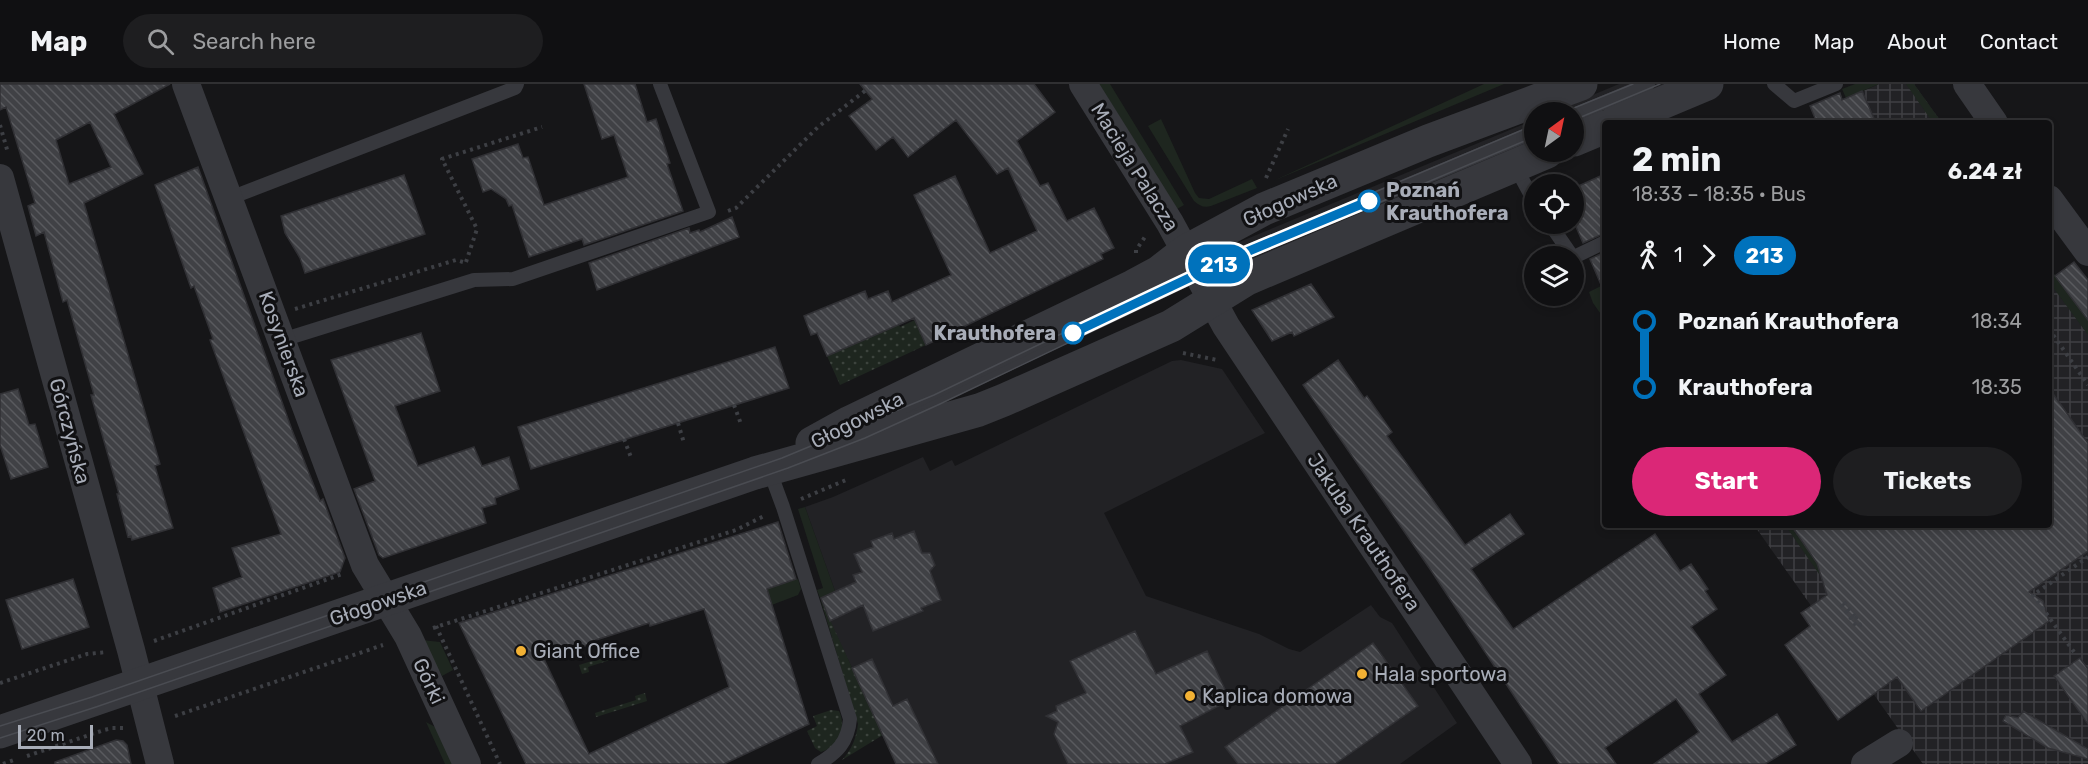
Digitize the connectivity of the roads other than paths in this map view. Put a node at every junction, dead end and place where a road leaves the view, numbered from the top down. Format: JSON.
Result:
{"nodes":[{"id":1,"x":186,"y":84,"type":"edge"},
{"id":2,"x":517,"y":84,"type":"edge"},
{"id":3,"x":660,"y":84,"type":"edge"},
{"id":4,"x":1083,"y":84,"type":"edge"},
{"id":5,"x":1580,"y":84,"type":"edge"},
{"id":6,"x":1648,"y":84,"type":"edge"},
{"id":7,"x":1707,"y":84,"type":"edge"},
{"id":8,"x":1774,"y":84,"type":"edge"},
{"id":9,"x":1836,"y":84,"type":"edge"},
{"id":10,"x":1967,"y":84,"type":"edge"},
{"id":11,"x":1584,"y":111,"type":"edge"},
{"id":12,"x":1621,"y":120,"type":"edge"},
{"id":13,"x":1992,"y":120,"type":"edge"},
{"id":14,"x":1602,"y":128,"type":"edge"},
{"id":15,"x":1524,"y":136,"type":"edge"},
{"id":16,"x":1584,"y":136,"type":"edge"},
{"id":17,"x":1524,"y":161,"type":"edge"},
{"id":18,"x":1515,"y":165,"type":"junction"},
{"id":19,"x":0,"y":178,"type":"edge"},
{"id":20,"x":1524,"y":182,"type":"edge"},
{"id":21,"x":230,"y":198,"type":"junction"},
{"id":22,"x":2052,"y":203,"type":"edge"},
{"id":23,"x":1602,"y":243,"type":"edge"},
{"id":24,"x":1584,"y":252,"type":"edge"},
{"id":25,"x":2088,"y":252,"type":"edge"},
{"id":26,"x":1199,"y":275,"type":"junction"},
{"id":27,"x":282,"y":340,"type":"junction"},
{"id":28,"x":762,"y":471,"type":"junction"},
{"id":29,"x":387,"y":600,"type":"junction"},
{"id":30,"x":140,"y":685,"type":"junction"},
{"id":31,"x":1899,"y":743,"type":"dead end"},
{"id":32,"x":7,"y":746,"type":"edge"},
{"id":33,"x":160,"y":764,"type":"edge"},
{"id":34,"x":467,"y":764,"type":"edge"},
{"id":35,"x":818,"y":764,"type":"edge"},
{"id":36,"x":1518,"y":764,"type":"edge"},
{"id":37,"x":1865,"y":764,"type":"edge"}],
"edges":[{"from":1,"to":21,"type":"street","name":"Kosynierska"},
{"from":2,"to":21,"type":"lane"},
{"from":3,"to":27,"type":"lane"},
{"from":4,"to":26,"type":"street","name":"Macieja Palacza"},
{"from":5,"to":26,"type":"street","name":"Głogowska"},
{"from":6,"to":11,"type":"lane"},
{"from":7,"to":12,"type":"street"},
{"from":8,"to":9,"type":"lane"},
{"from":10,"to":13,"type":"street"},
{"from":14,"to":16,"type":"street"},
{"from":15,"to":26,"type":"lane"},
{"from":17,"to":18,"type":"street","name":"Głogowska"},
{"from":18,"to":20,"type":"lane"},
{"from":18,"to":26,"type":"street","name":"Głogowska"},
{"from":19,"to":30,"type":"street","name":"Górczyńska"},
{"from":21,"to":27,"type":"street","name":"Kosynierska"},
{"from":22,"to":25,"type":"street"},
{"from":23,"to":24,"type":"lane"},
{"from":26,"to":28,"type":"street","name":"Głogowska"},
{"from":26,"to":28,"type":"street","name":"Głogowska"},
{"from":26,"to":36,"type":"street","name":"Jakuba Krauthofera"},
{"from":27,"to":29,"type":"street","name":"Kosynierska"},
{"from":28,"to":29,"type":"street","name":"Głogowska"},
{"from":28,"to":35,"type":"lane"},
{"from":29,"to":30,"type":"street","name":"Głogowska"},
{"from":29,"to":34,"type":"street","name":"Górki"},
{"from":30,"to":32,"type":"street","name":"Głogowska"},
{"from":30,"to":33,"type":"street","name":"Górczyńska"},
{"from":31,"to":37,"type":"street"}]}
